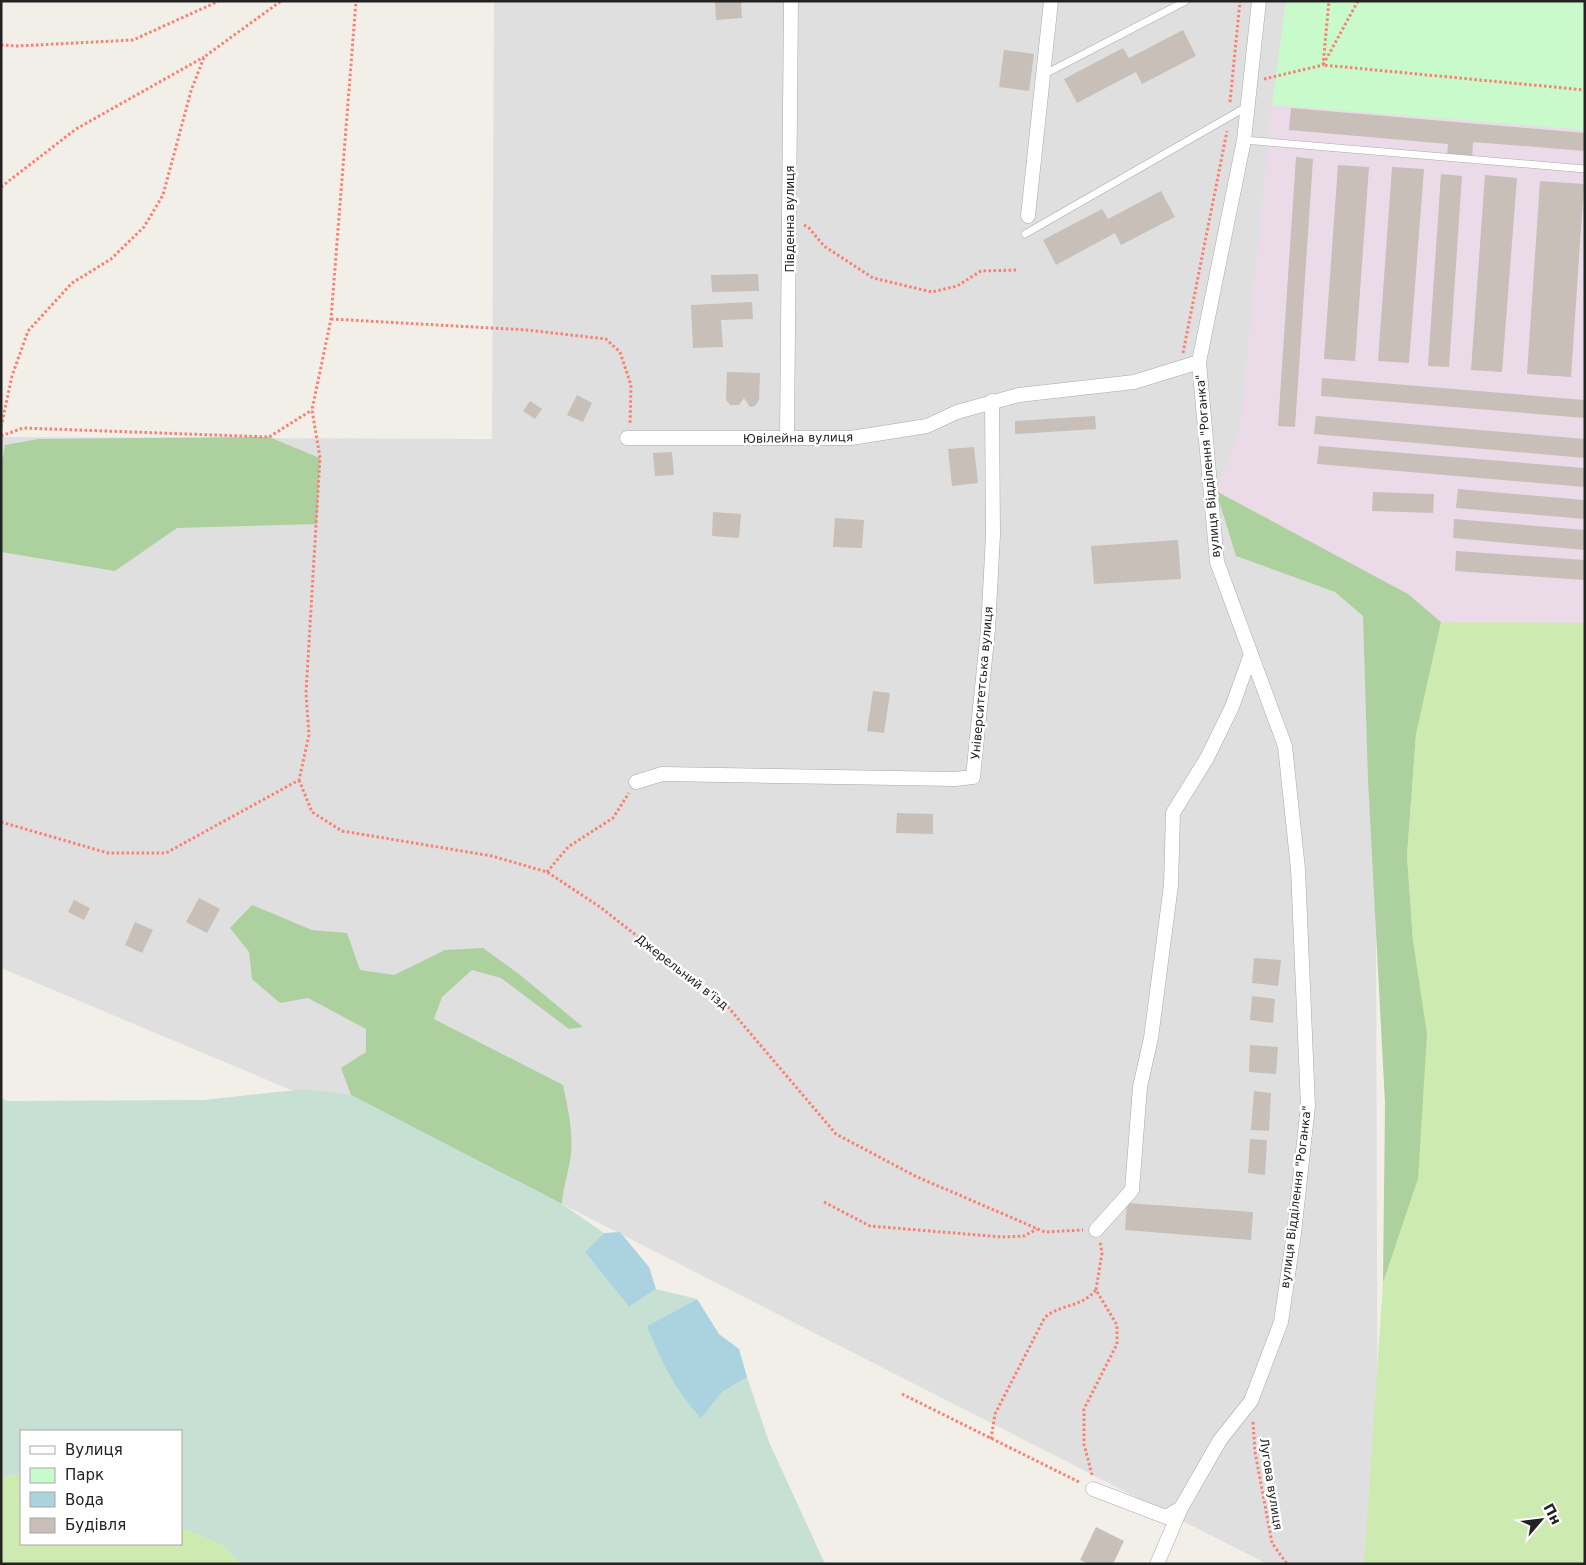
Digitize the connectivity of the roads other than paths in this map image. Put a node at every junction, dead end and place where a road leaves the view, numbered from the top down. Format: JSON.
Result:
{"nodes":[{"id":1,"x":791,"y":1,"type":"edge"},
{"id":2,"x":1051,"y":1,"type":"edge"},
{"id":3,"x":1186,"y":1,"type":"edge"},
{"id":4,"x":1259,"y":1,"type":"edge"},
{"id":5,"x":1042,"y":76,"type":"junction"},
{"id":6,"x":1248,"y":106,"type":"junction"},
{"id":7,"x":1244,"y":140,"type":"junction"},
{"id":8,"x":1585,"y":169,"type":"edge"},
{"id":9,"x":1028,"y":216,"type":"dead end"},
{"id":10,"x":1024,"y":234,"type":"dead end"},
{"id":11,"x":1199,"y":362,"type":"junction"},
{"id":12,"x":992,"y":401,"type":"junction"},
{"id":13,"x":787,"y":436,"type":"junction"},
{"id":14,"x":627,"y":438,"type":"road end"},
{"id":15,"x":1251,"y":654,"type":"junction"},
{"id":16,"x":636,"y":782,"type":"road end"},
{"id":17,"x":1096,"y":1230,"type":"road end"},
{"id":18,"x":1092,"y":1489,"type":"road end"},
{"id":19,"x":1181,"y":1508,"type":"junction"},
{"id":20,"x":1157,"y":1564,"type":"edge"}],
"edges":[{"from":1,"to":13,"type":"street","name":"Південна вулиця"},
{"from":2,"to":5,"type":"street"},
{"from":3,"to":5,"type":"lane"},
{"from":4,"to":6,"type":"street","name":"вулиця Відділення \"Роганка\""},
{"from":5,"to":9,"type":"street"},
{"from":6,"to":7,"type":"street","name":"вулиця Відділення \"Роганка\""},
{"from":6,"to":10,"type":"lane"},
{"from":7,"to":8,"type":"lane"},
{"from":7,"to":11,"type":"street","name":"вулиця Відділення \"Роганка\""},
{"from":11,"to":12,"type":"street","name":"Ювілейна вулиця"},
{"from":11,"to":15,"type":"street","name":"вулиця Відділення \"Роганка\""},
{"from":12,"to":13,"type":"street","name":"Ювілейна вулиця"},
{"from":12,"to":16,"type":"street","name":"Університетська вулиця"},
{"from":13,"to":14,"type":"street","name":"Ювілейна вулиця"},
{"from":15,"to":17,"type":"street"},
{"from":15,"to":19,"type":"street","name":"вулиця Відділення \"Роганка\""},
{"from":18,"to":19,"type":"street"},
{"from":19,"to":20,"type":"street","name":"вулиця Відділення \"Роганка\""}]}
